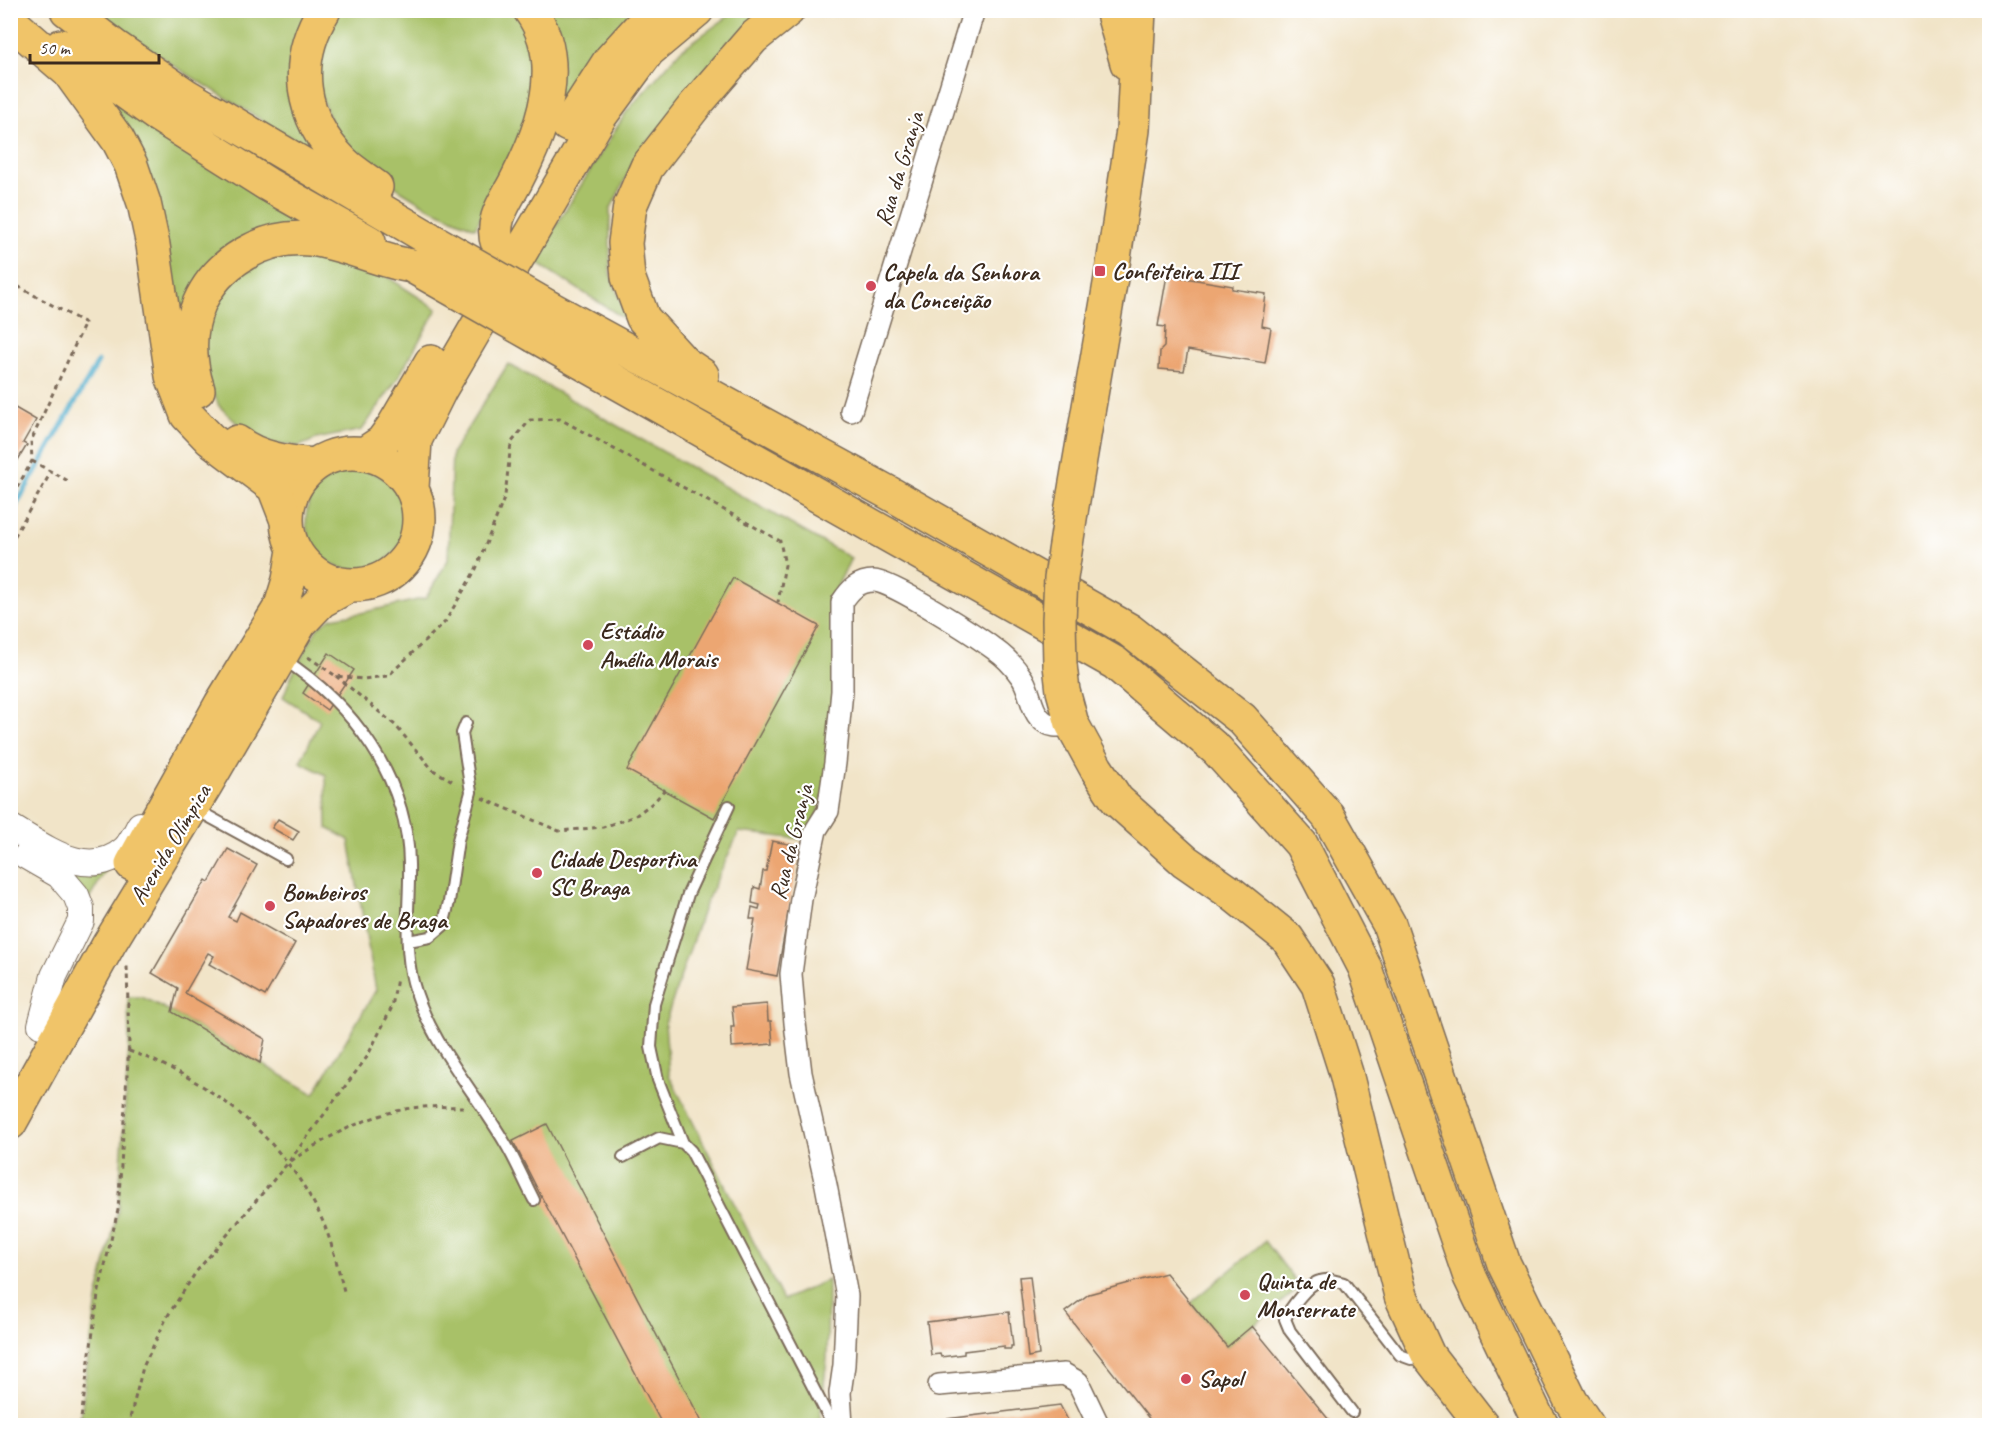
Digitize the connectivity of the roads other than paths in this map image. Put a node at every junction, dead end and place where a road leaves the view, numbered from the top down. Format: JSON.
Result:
{"nodes":[{"id":1,"x":16,"y":10,"type":"edge"},
{"id":2,"x":67,"y":10,"type":"edge"},
{"id":3,"x":324,"y":10,"type":"edge"},
{"id":4,"x":530,"y":10,"type":"edge"},
{"id":5,"x":660,"y":10,"type":"edge"},
{"id":6,"x":697,"y":10,"type":"edge"},
{"id":7,"x":788,"y":10,"type":"edge"},
{"id":8,"x":974,"y":10,"type":"edge"},
{"id":9,"x":1112,"y":10,"type":"edge"},
{"id":10,"x":1139,"y":10,"type":"edge"},
{"id":11,"x":10,"y":21,"type":"edge"},
{"id":12,"x":1134,"y":100,"type":"junction"},
{"id":13,"x":430,"y":239,"type":"junction"},
{"id":14,"x":498,"y":245,"type":"junction"},
{"id":15,"x":412,"y":266,"type":"junction"},
{"id":16,"x":542,"y":322,"type":"junction"},
{"id":17,"x":851,"y":411,"type":"dead end"},
{"id":18,"x":364,"y":454,"type":"junction"},
{"id":19,"x":314,"y":465,"type":"junction"},
{"id":20,"x":412,"y":488,"type":"junction"},
{"id":21,"x":891,"y":494,"type":"junction"},
{"id":22,"x":286,"y":518,"type":"junction"},
{"id":23,"x":294,"y":550,"type":"junction"},
{"id":24,"x":350,"y":585,"type":"junction"},
{"id":25,"x":293,"y":657,"type":"junction"},
{"id":26,"x":221,"y":704,"type":"junction"},
{"id":27,"x":466,"y":723,"type":"dead end"},
{"id":28,"x":1072,"y":724,"type":"junction"},
{"id":29,"x":190,"y":793,"type":"junction"},
{"id":30,"x":729,"y":806,"type":"dead end"},
{"id":31,"x":157,"y":819,"type":"junction"},
{"id":32,"x":10,"y":827,"type":"edge"},
{"id":33,"x":10,"y":847,"type":"edge"},
{"id":34,"x":286,"y":858,"type":"dead end"},
{"id":35,"x":408,"y":941,"type":"junction"},
{"id":36,"x":41,"y":1025,"type":"junction"},
{"id":37,"x":10,"y":1082,"type":"edge"},
{"id":38,"x":10,"y":1123,"type":"edge"},
{"id":39,"x":683,"y":1143,"type":"junction"},
{"id":40,"x":623,"y":1157,"type":"dead end"},
{"id":41,"x":534,"y":1200,"type":"dead end"},
{"id":42,"x":1428,"y":1355,"type":"junction"},
{"id":43,"x":939,"y":1385,"type":"dead end"},
{"id":44,"x":1352,"y":1412,"type":"dead end"},
{"id":45,"x":833,"y":1425,"type":"edge"},
{"id":46,"x":842,"y":1425,"type":"edge"},
{"id":47,"x":1099,"y":1425,"type":"edge"},
{"id":48,"x":1483,"y":1425,"type":"edge"},
{"id":49,"x":1543,"y":1425,"type":"edge"},
{"id":50,"x":1588,"y":1425,"type":"edge"}],
"edges":[{"from":1,"to":15,"type":"main road"},
{"from":2,"to":13,"type":"main road"},
{"from":3,"to":13,"type":"main road"},
{"from":4,"to":14,"type":"main road"},
{"from":5,"to":14,"type":"main road"},
{"from":6,"to":20,"type":"main road"},
{"from":7,"to":21,"type":"main road"},
{"from":8,"to":17,"type":"street","name":"Rua da Granja"},
{"from":9,"to":12,"type":"main road"},
{"from":10,"to":12,"type":"main road"},
{"from":11,"to":22,"type":"main road"},
{"from":12,"to":28,"type":"main road","bridge":true},
{"from":13,"to":16,"type":"main road","bridge":true},
{"from":14,"to":18,"type":"main road"},
{"from":15,"to":16,"type":"main road","bridge":true},
{"from":15,"to":19,"type":"main road"},
{"from":16,"to":21,"type":"main road"},
{"from":16,"to":49,"type":"main road"},
{"from":18,"to":19,"type":"main road","name":"Avenida Olímpica"},
{"from":18,"to":20,"type":"main road"},
{"from":19,"to":22,"type":"main road","name":"Avenida Olímpica"},
{"from":20,"to":24,"type":"main road","name":"Avenida Olímpica"},
{"from":21,"to":50,"type":"main road"},
{"from":22,"to":23,"type":"main road","name":"Avenida Olímpica"},
{"from":23,"to":24,"type":"main road","name":"Avenida Olímpica"},
{"from":23,"to":26,"type":"main road","name":"Avenida Olímpica"},
{"from":24,"to":25,"type":"main road","name":"Avenida Olímpica"},
{"from":25,"to":29,"type":"main road","name":"Avenida Olímpica"},
{"from":25,"to":35,"type":"lane"},
{"from":26,"to":29,"type":"lane"},
{"from":26,"to":31,"type":"main road","name":"Avenida Olímpica"},
{"from":26,"to":32,"type":"street"},
{"from":27,"to":35,"type":"lane"},
{"from":28,"to":42,"type":"main road"},
{"from":28,"to":46,"type":"street","name":"Rua da Granja"},
{"from":29,"to":31,"type":"lane"},
{"from":29,"to":34,"type":"lane"},
{"from":29,"to":38,"type":"main road","name":"Avenida Olímpica"},
{"from":30,"to":39,"type":"lane"},
{"from":31,"to":36,"type":"main road","name":"Avenida Olímpica"},
{"from":33,"to":36,"type":"street"},
{"from":35,"to":41,"type":"lane"},
{"from":36,"to":37,"type":"main road","name":"Avenida Olímpica"},
{"from":39,"to":40,"type":"lane"},
{"from":39,"to":45,"type":"lane"},
{"from":42,"to":44,"type":"lane"},
{"from":42,"to":48,"type":"main road"},
{"from":43,"to":47,"type":"street"}]}
